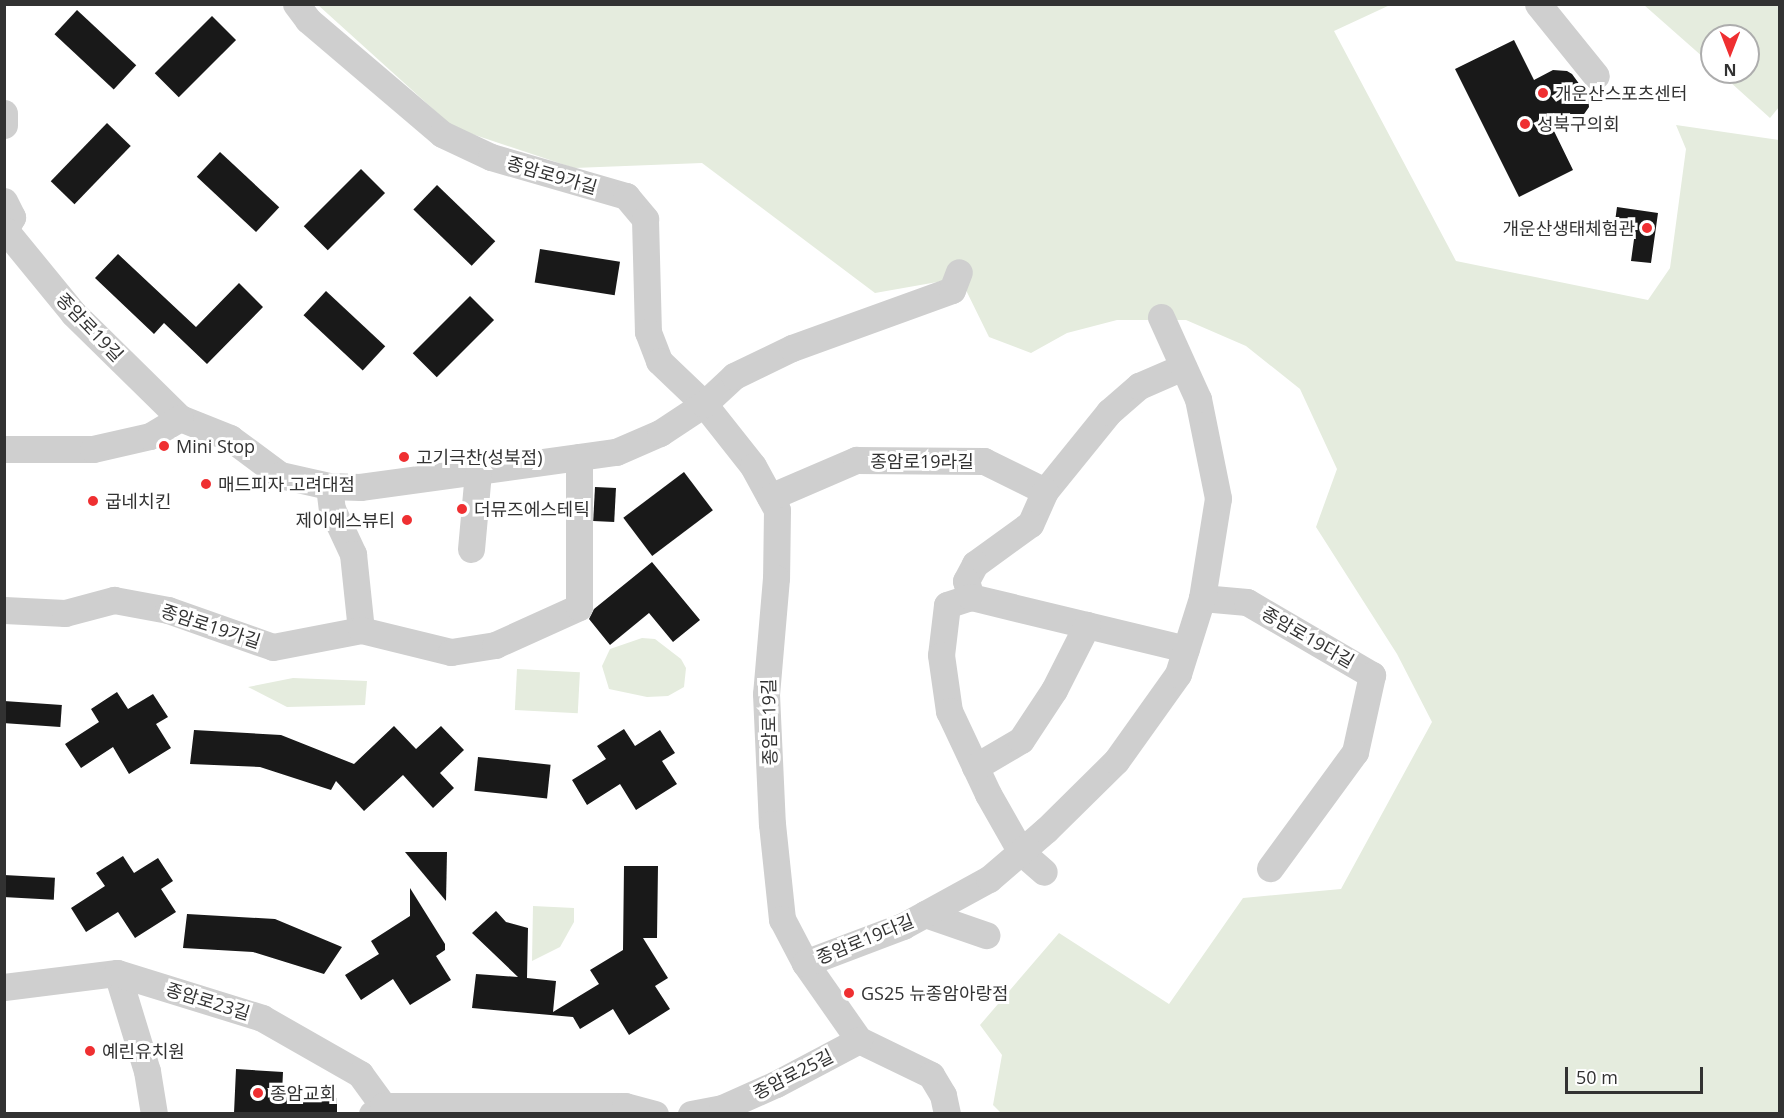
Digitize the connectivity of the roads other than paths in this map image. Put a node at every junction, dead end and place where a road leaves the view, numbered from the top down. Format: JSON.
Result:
{"nodes":[{"id":1,"x":296,"y":4,"type":"edge"},
{"id":2,"x":1538,"y":4,"type":"edge"},
{"id":3,"x":1596,"y":76,"type":"dead end"},
{"id":4,"x":4,"y":112,"type":"edge"},
{"id":5,"x":4,"y":125,"type":"edge"},
{"id":6,"x":4,"y":201,"type":"edge"},
{"id":7,"x":5,"y":232,"type":"edge"},
{"id":8,"x":959,"y":272,"type":"dead end"},
{"id":9,"x":1161,"y":316,"type":"dead end"},
{"id":10,"x":1184,"y":367,"type":"junction"},
{"id":11,"x":704,"y":404,"type":"junction"},
{"id":12,"x":180,"y":418,"type":"junction"},
{"id":13,"x":4,"y":449,"type":"edge"},
{"id":14,"x":579,"y":457,"type":"junction"},
{"id":15,"x":478,"y":472,"type":"junction"},
{"id":16,"x":329,"y":486,"type":"junction"},
{"id":17,"x":1045,"y":491,"type":"junction"},
{"id":18,"x":770,"y":497,"type":"junction"},
{"id":19,"x":471,"y":549,"type":"dead end"},
{"id":20,"x":971,"y":597,"type":"junction"},
{"id":21,"x":1202,"y":598,"type":"junction"},
{"id":22,"x":4,"y":610,"type":"edge"},
{"id":23,"x":1087,"y":625,"type":"junction"},
{"id":24,"x":361,"y":630,"type":"junction"},
{"id":25,"x":1186,"y":649,"type":"junction"},
{"id":26,"x":975,"y":767,"type":"junction"},
{"id":27,"x":1021,"y":852,"type":"junction"},
{"id":28,"x":1270,"y":868,"type":"dead end"},
{"id":29,"x":1044,"y":872,"type":"dead end"},
{"id":30,"x":925,"y":914,"type":"junction"},
{"id":31,"x":986,"y":935,"type":"dead end"},
{"id":32,"x":805,"y":963,"type":"junction"},
{"id":33,"x":117,"y":973,"type":"junction"},
{"id":34,"x":4,"y":987,"type":"edge"},
{"id":35,"x":859,"y":1040,"type":"junction"},
{"id":36,"x":377,"y":1110,"type":"edge"},
{"id":37,"x":154,"y":1113,"type":"edge"},
{"id":38,"x":655,"y":1113,"type":"edge"},
{"id":39,"x":691,"y":1113,"type":"edge"},
{"id":40,"x":947,"y":1113,"type":"edge"}],
"edges":[{"from":1,"to":11,"type":"street","name":"종암로9가길"},
{"from":2,"to":3,"type":"street"},
{"from":4,"to":5,"type":"street"},
{"from":6,"to":7,"type":"street"},
{"from":7,"to":12,"type":"street","name":"종암로19길"},
{"from":8,"to":11,"type":"street","name":"종암로19길"},
{"from":9,"to":10,"type":"street","name":"종암로19다길"},
{"from":10,"to":17,"type":"street"},
{"from":10,"to":21,"type":"street","name":"종암로19다길"},
{"from":11,"to":14,"type":"street","name":"종암로19길"},
{"from":11,"to":18,"type":"street","name":"종암로19길"},
{"from":12,"to":13,"type":"street"},
{"from":12,"to":16,"type":"street","name":"종암로19길"},
{"from":14,"to":15,"type":"street","name":"종암로19길"},
{"from":14,"to":24,"type":"street","name":"종암로19가길"},
{"from":15,"to":16,"type":"street","name":"종암로19길"},
{"from":15,"to":19,"type":"street"},
{"from":16,"to":24,"type":"street"},
{"from":17,"to":18,"type":"street","name":"종암로19라길"},
{"from":17,"to":20,"type":"street"},
{"from":18,"to":32,"type":"street","name":"종암로19길"},
{"from":20,"to":23,"type":"street"},
{"from":20,"to":26,"type":"street"},
{"from":21,"to":25,"type":"street","name":"종암로19다길"},
{"from":21,"to":28,"type":"street","name":"종암로19다길"},
{"from":22,"to":24,"type":"street","name":"종암로19가길"},
{"from":23,"to":25,"type":"street"},
{"from":23,"to":26,"type":"street"},
{"from":25,"to":27,"type":"street","name":"종암로19다길"},
{"from":26,"to":27,"type":"street"},
{"from":27,"to":29,"type":"street"},
{"from":27,"to":30,"type":"street","name":"종암로19다길"},
{"from":30,"to":31,"type":"street","name":"종암로19다길"},
{"from":30,"to":32,"type":"street","name":"종암로19다길"},
{"from":32,"to":35,"type":"street","name":"종암로19길"},
{"from":33,"to":34,"type":"street","name":"종암로23길"},
{"from":33,"to":36,"type":"street","name":"종암로23길"},
{"from":33,"to":37,"type":"street"},
{"from":35,"to":39,"type":"street","name":"종암로25길"},
{"from":35,"to":40,"type":"street"},
{"from":36,"to":38,"type":"street"}]}
